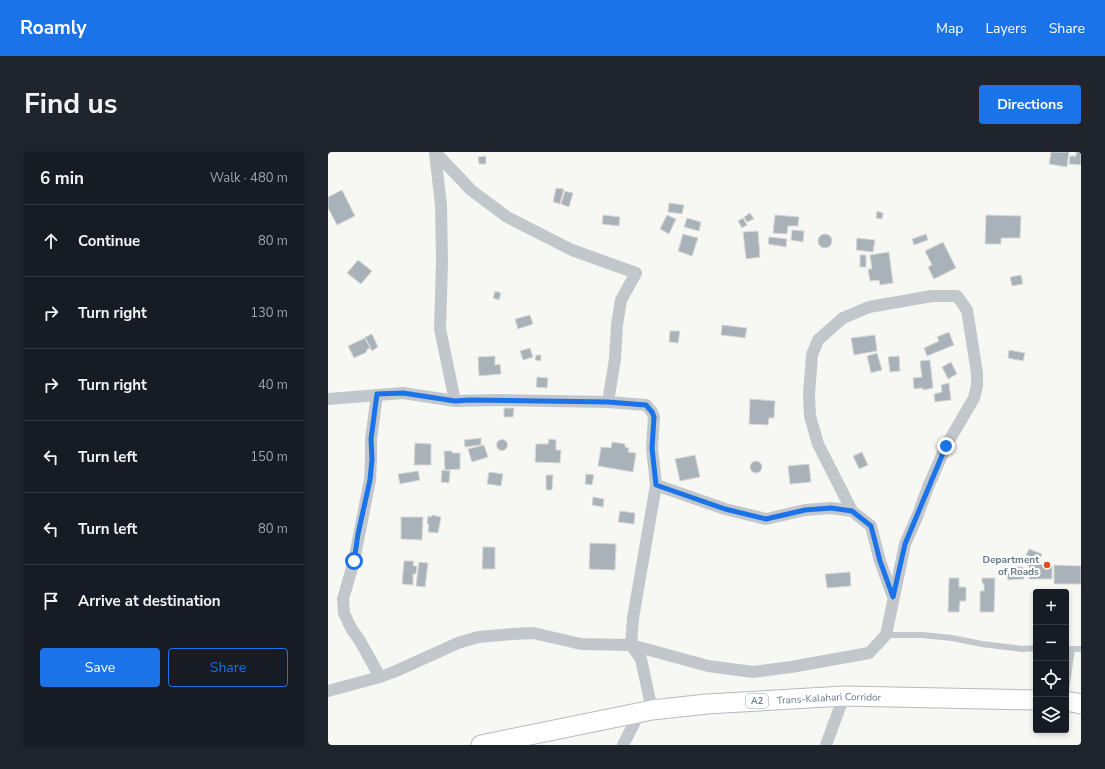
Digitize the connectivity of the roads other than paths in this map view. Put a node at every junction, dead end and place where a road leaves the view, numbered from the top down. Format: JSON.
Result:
{"nodes":[{"id":1,"x":435,"y":153,"type":"edge"},
{"id":2,"x":377,"y":394,"type":"junction"},
{"id":3,"x":328,"y":399,"type":"edge"},
{"id":4,"x":455,"y":401,"type":"junction"},
{"id":5,"x":608,"y":402,"type":"junction"},
{"id":6,"x":656,"y":485,"type":"junction"},
{"id":7,"x":852,"y":511,"type":"junction"},
{"id":8,"x":893,"y":597,"type":"junction"},
{"id":9,"x":886,"y":635,"type":"junction"},
{"id":10,"x":631,"y":645,"type":"junction"},
{"id":11,"x":1033,"y":648,"type":"edge"},
{"id":12,"x":1069,"y":649,"type":"edge"},
{"id":13,"x":1081,"y":649,"type":"edge"},
{"id":14,"x":380,"y":677,"type":"junction"},
{"id":15,"x":328,"y":691,"type":"edge"},
{"id":16,"x":844,"y":696,"type":"junction"},
{"id":17,"x":1081,"y":699,"type":"edge"},
{"id":18,"x":1033,"y":700,"type":"edge"},
{"id":19,"x":1069,"y":701,"type":"edge"},
{"id":20,"x":1069,"y":702,"type":"edge"},
{"id":21,"x":1081,"y":704,"type":"edge"},
{"id":22,"x":646,"y":711,"type":"junction"},
{"id":23,"x":481,"y":745,"type":"edge"},
{"id":24,"x":623,"y":745,"type":"edge"},
{"id":25,"x":826,"y":745,"type":"edge"}],
"edges":[{"from":1,"to":4,"type":"street"},
{"from":1,"to":5,"type":"street"},
{"from":2,"to":3,"type":"street"},
{"from":2,"to":4,"type":"street"},
{"from":2,"to":14,"type":"street"},
{"from":4,"to":5,"type":"street"},
{"from":5,"to":6,"type":"street"},
{"from":6,"to":7,"type":"street"},
{"from":6,"to":10,"type":"street"},
{"from":7,"to":8,"type":"street"},
{"from":7,"to":8,"type":"street"},
{"from":8,"to":9,"type":"street"},
{"from":9,"to":10,"type":"street"},
{"from":9,"to":11,"type":"lane"},
{"from":10,"to":14,"type":"street"},
{"from":10,"to":22,"type":"street"},
{"from":12,"to":13,"type":"lane"},
{"from":14,"to":15,"type":"street"},
{"from":16,"to":18,"type":"highway","name":"Trans-Kalahari Corridor","number":"A2"},
{"from":16,"to":22,"type":"highway","name":"Trans-Kalahari Corridor","number":"A2"},
{"from":16,"to":25,"type":"street"},
{"from":17,"to":19,"type":"highway"},
{"from":20,"to":21,"type":"highway"},
{"from":22,"to":23,"type":"highway","name":"Trans-Kalahari Corridor","number":"A2"},
{"from":22,"to":24,"type":"street"}]}
